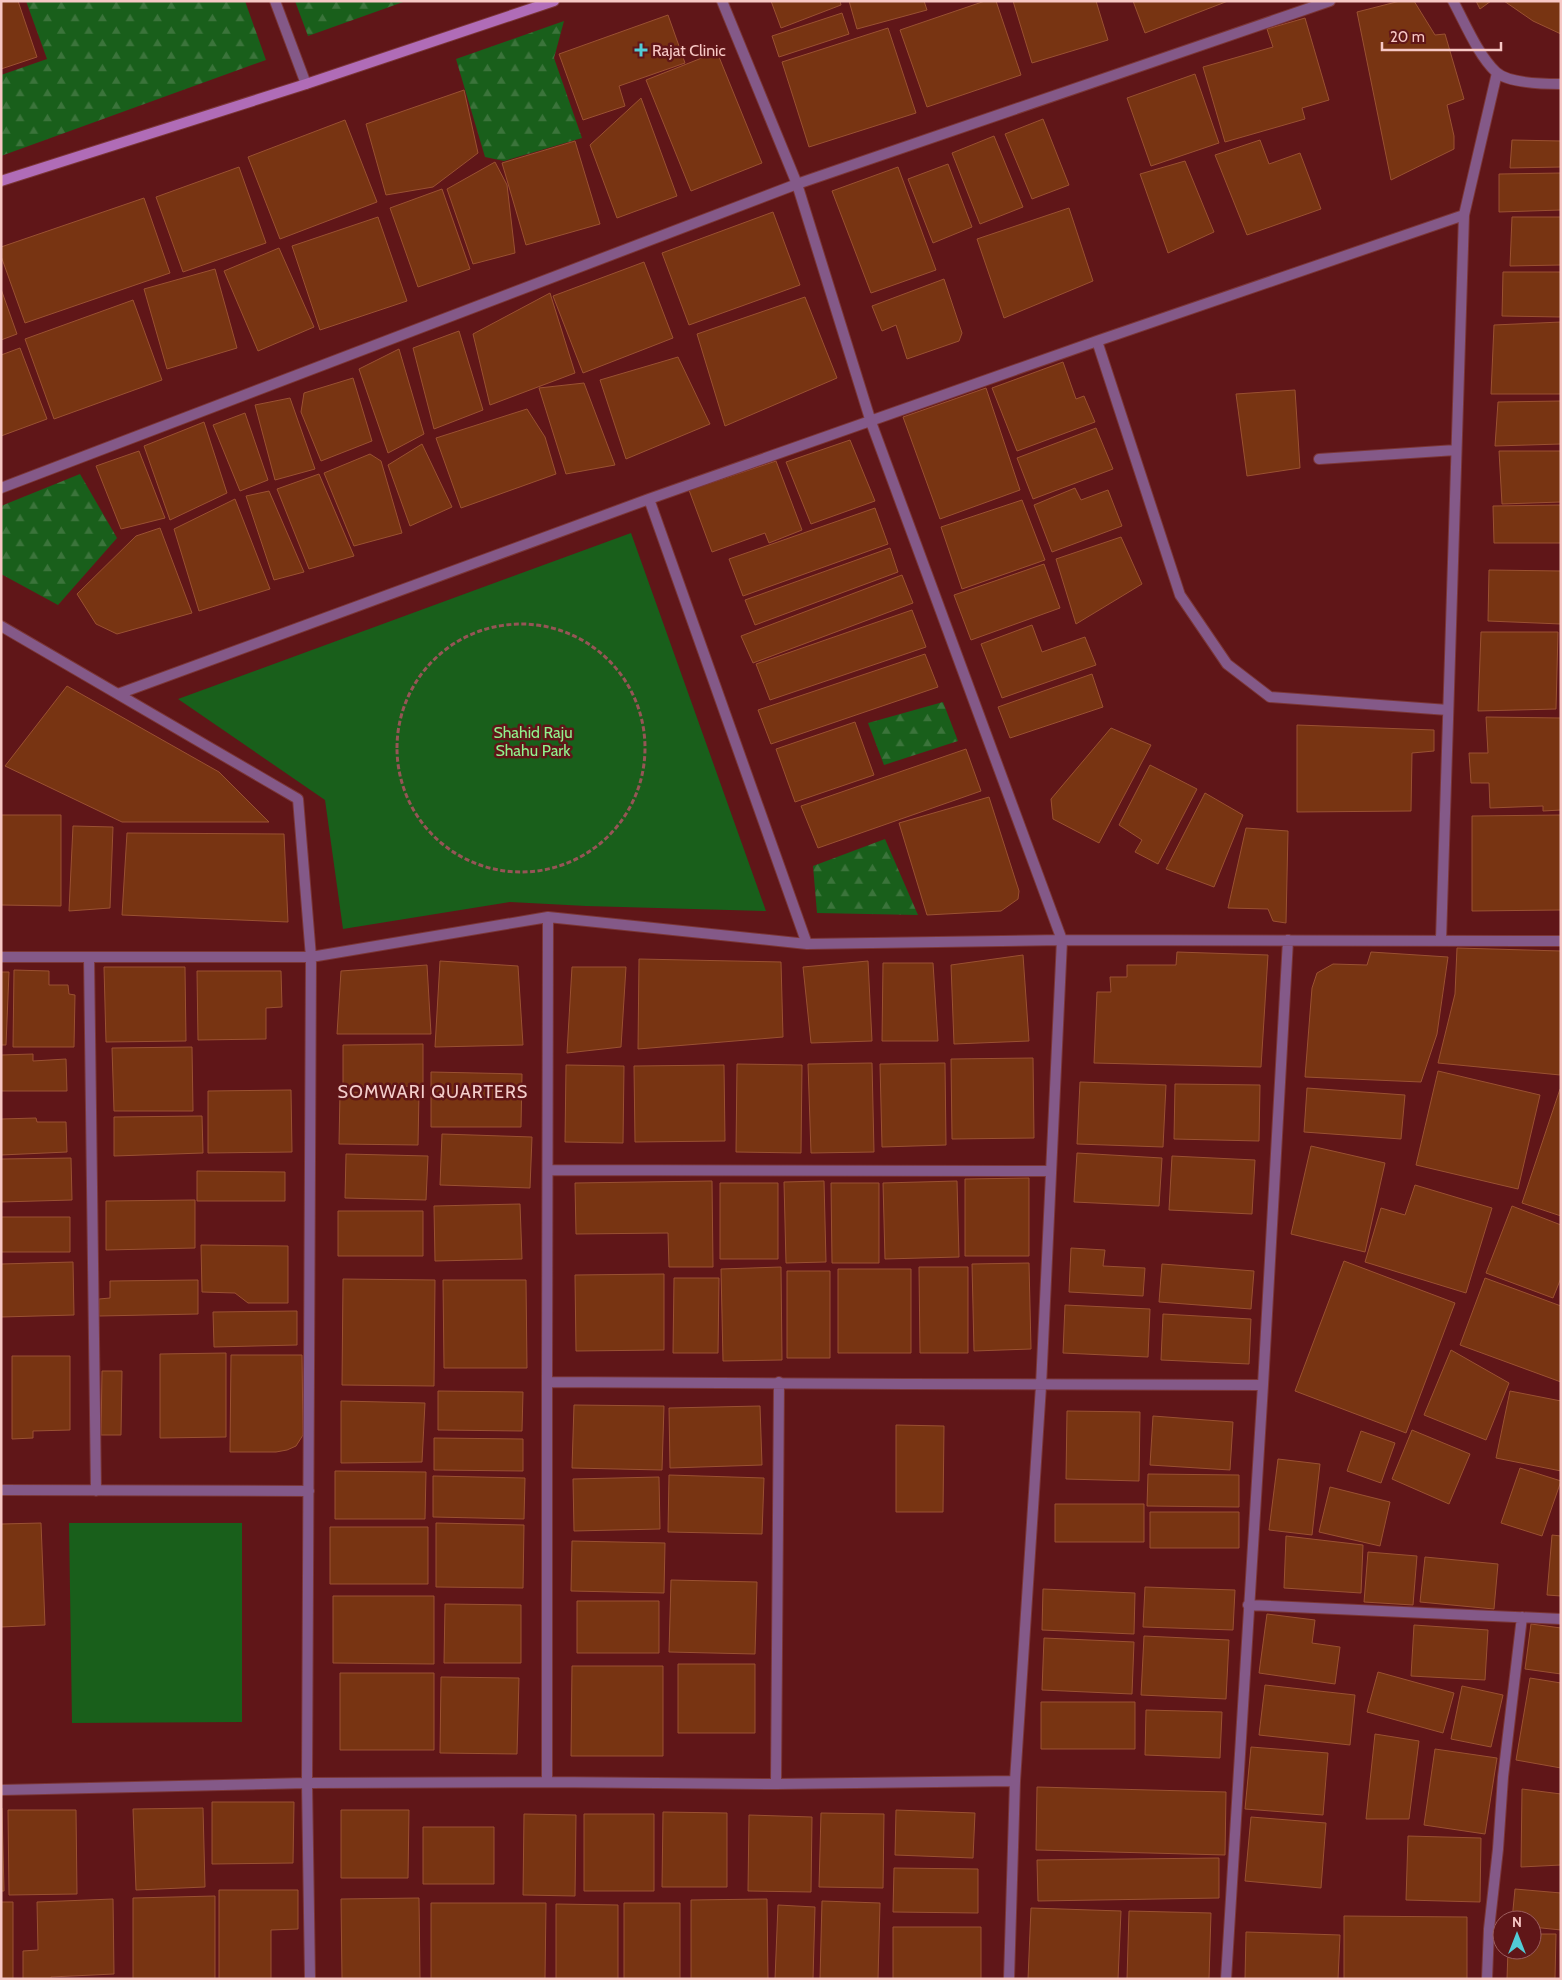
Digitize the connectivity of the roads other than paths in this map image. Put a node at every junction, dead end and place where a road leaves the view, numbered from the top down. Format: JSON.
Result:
{"nodes":[{"id":1,"x":275,"y":1,"type":"edge"},
{"id":2,"x":554,"y":1,"type":"edge"},
{"id":3,"x":722,"y":1,"type":"edge"},
{"id":4,"x":1330,"y":1,"type":"edge"},
{"id":5,"x":1453,"y":1,"type":"edge"},
{"id":6,"x":1497,"y":73,"type":"junction"},
{"id":7,"x":306,"y":84,"type":"junction"},
{"id":8,"x":1561,"y":84,"type":"edge"},
{"id":9,"x":1,"y":182,"type":"edge"},
{"id":10,"x":797,"y":184,"type":"junction"},
{"id":11,"x":1464,"y":215,"type":"junction"},
{"id":12,"x":1097,"y":341,"type":"junction"},
{"id":13,"x":871,"y":422,"type":"junction"},
{"id":14,"x":1456,"y":450,"type":"junction"},
{"id":15,"x":1319,"y":459,"type":"dead end"},
{"id":16,"x":1,"y":488,"type":"edge"},
{"id":17,"x":649,"y":499,"type":"junction"},
{"id":18,"x":1,"y":626,"type":"edge"},
{"id":19,"x":118,"y":694,"type":"junction"},
{"id":20,"x":1448,"y":710,"type":"junction"},
{"id":21,"x":548,"y":917,"type":"junction"},
{"id":22,"x":1062,"y":940,"type":"junction"},
{"id":23,"x":1288,"y":940,"type":"junction"},
{"id":24,"x":1442,"y":940,"type":"junction"},
{"id":25,"x":1561,"y":941,"type":"edge"},
{"id":26,"x":807,"y":944,"type":"junction"},
{"id":27,"x":1,"y":957,"type":"edge"},
{"id":28,"x":89,"y":957,"type":"junction"},
{"id":29,"x":311,"y":957,"type":"junction"},
{"id":30,"x":548,"y":1170,"type":"junction"},
{"id":31,"x":1051,"y":1172,"type":"junction"},
{"id":32,"x":547,"y":1382,"type":"junction"},
{"id":33,"x":779,"y":1382,"type":"junction"},
{"id":34,"x":1041,"y":1386,"type":"junction"},
{"id":35,"x":1263,"y":1386,"type":"junction"},
{"id":36,"x":1,"y":1490,"type":"edge"},
{"id":37,"x":96,"y":1490,"type":"junction"},
{"id":38,"x":309,"y":1491,"type":"junction"},
{"id":39,"x":1248,"y":1605,"type":"junction"},
{"id":40,"x":1522,"y":1617,"type":"junction"},
{"id":41,"x":1561,"y":1619,"type":"edge"},
{"id":42,"x":1015,"y":1781,"type":"junction"},
{"id":43,"x":546,"y":1782,"type":"junction"},
{"id":44,"x":307,"y":1783,"type":"junction"},
{"id":45,"x":776,"y":1784,"type":"junction"},
{"id":46,"x":1,"y":1790,"type":"edge"},
{"id":47,"x":310,"y":1979,"type":"edge"},
{"id":48,"x":1009,"y":1979,"type":"edge"},
{"id":49,"x":1226,"y":1979,"type":"edge"},
{"id":50,"x":1486,"y":1979,"type":"edge"}],
"edges":[{"from":1,"to":7,"type":"street"},
{"from":2,"to":7,"type":"street"},
{"from":3,"to":10,"type":"street"},
{"from":4,"to":10,"type":"street"},
{"from":5,"to":6,"type":"street"},
{"from":6,"to":8,"type":"street"},
{"from":6,"to":11,"type":"street"},
{"from":7,"to":9,"type":"street"},
{"from":10,"to":13,"type":"street"},
{"from":10,"to":16,"type":"street"},
{"from":11,"to":12,"type":"street"},
{"from":11,"to":14,"type":"street"},
{"from":12,"to":13,"type":"street"},
{"from":12,"to":20,"type":"street"},
{"from":13,"to":17,"type":"street"},
{"from":13,"to":22,"type":"street"},
{"from":14,"to":15,"type":"street"},
{"from":14,"to":20,"type":"street"},
{"from":17,"to":19,"type":"street"},
{"from":17,"to":26,"type":"street"},
{"from":18,"to":19,"type":"street"},
{"from":19,"to":29,"type":"street"},
{"from":20,"to":24,"type":"street"},
{"from":21,"to":26,"type":"street"},
{"from":21,"to":29,"type":"street"},
{"from":21,"to":30,"type":"street"},
{"from":22,"to":23,"type":"street"},
{"from":22,"to":26,"type":"street"},
{"from":22,"to":31,"type":"street"},
{"from":23,"to":24,"type":"street"},
{"from":23,"to":35,"type":"street"},
{"from":24,"to":25,"type":"street"},
{"from":27,"to":28,"type":"street"},
{"from":28,"to":29,"type":"street"},
{"from":28,"to":37,"type":"street"},
{"from":29,"to":38,"type":"street"},
{"from":30,"to":31,"type":"street"},
{"from":30,"to":32,"type":"street"},
{"from":31,"to":34,"type":"street"},
{"from":32,"to":33,"type":"street"},
{"from":32,"to":43,"type":"street"},
{"from":33,"to":34,"type":"street"},
{"from":33,"to":45,"type":"street"},
{"from":34,"to":35,"type":"street"},
{"from":34,"to":42,"type":"street"},
{"from":35,"to":39,"type":"street"},
{"from":36,"to":37,"type":"street"},
{"from":37,"to":38,"type":"street"},
{"from":38,"to":44,"type":"street"},
{"from":39,"to":40,"type":"street"},
{"from":39,"to":49,"type":"street"},
{"from":40,"to":41,"type":"street"},
{"from":40,"to":50,"type":"street"},
{"from":42,"to":45,"type":"street"},
{"from":42,"to":48,"type":"street"},
{"from":43,"to":44,"type":"street"},
{"from":43,"to":45,"type":"street"},
{"from":44,"to":46,"type":"street"},
{"from":44,"to":47,"type":"street"}]}
